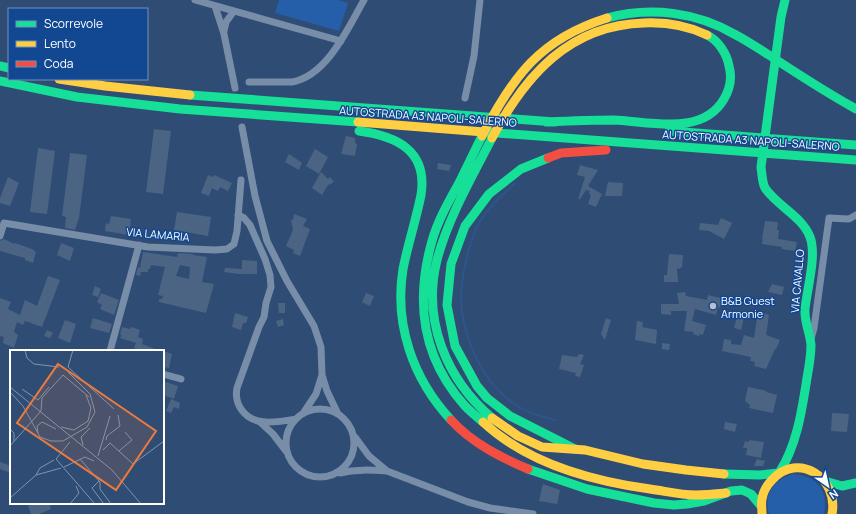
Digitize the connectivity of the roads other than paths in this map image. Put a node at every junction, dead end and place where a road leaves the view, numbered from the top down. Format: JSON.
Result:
{"nodes":[{"id":1,"x":195,"y":0,"type":"edge"},
{"id":2,"x":364,"y":0,"type":"edge"},
{"id":3,"x":480,"y":0,"type":"edge"},
{"id":4,"x":785,"y":0,"type":"edge"},
{"id":5,"x":215,"y":6,"type":"junction"},
{"id":6,"x":234,"y":11,"type":"junction"},
{"id":7,"x":224,"y":34,"type":"junction"},
{"id":8,"x":341,"y":41,"type":"junction"},
{"id":9,"x":66,"y":80,"type":"edge"},
{"id":10,"x":0,"y":81,"type":"edge"},
{"id":11,"x":249,"y":82,"type":"dead end"},
{"id":12,"x":235,"y":88,"type":"dead end"},
{"id":13,"x":464,"y":98,"type":"dead end"},
{"id":14,"x":856,"y":109,"type":"edge"},
{"id":15,"x":254,"y":114,"type":"junction"},
{"id":16,"x":546,"y":122,"type":"junction"},
{"id":17,"x":242,"y":127,"type":"dead end"},
{"id":18,"x":856,"y":145,"type":"edge"},
{"id":19,"x":706,"y":149,"type":"junction"},
{"id":20,"x":856,"y":160,"type":"edge"},
{"id":21,"x":240,"y":180,"type":"dead end"},
{"id":22,"x":238,"y":215,"type":"junction"},
{"id":23,"x":856,"y":216,"type":"edge"},
{"id":24,"x":0,"y":236,"type":"edge"},
{"id":25,"x":139,"y":245,"type":"junction"},
{"id":26,"x":810,"y":340,"type":"junction"},
{"id":27,"x":110,"y":350,"type":"edge"},
{"id":28,"x":164,"y":374,"type":"edge"},
{"id":29,"x":322,"y":375,"type":"junction"},
{"id":30,"x":181,"y":379,"type":"dead end"},
{"id":31,"x":303,"y":413,"type":"junction"},
{"id":32,"x":338,"y":414,"type":"junction"},
{"id":33,"x":296,"y":419,"type":"junction"},
{"id":34,"x":260,"y":422,"type":"junction"},
{"id":35,"x":354,"y":435,"type":"junction"},
{"id":36,"x":794,"y":438,"type":"junction"},
{"id":37,"x":576,"y":449,"type":"junction"},
{"id":38,"x":286,"y":452,"type":"junction"},
{"id":39,"x":806,"y":469,"type":"junction"},
{"id":40,"x":387,"y":471,"type":"junction"},
{"id":41,"x":779,"y":473,"type":"junction"},
{"id":42,"x":336,"y":474,"type":"junction"},
{"id":43,"x":825,"y":481,"type":"junction"},
{"id":44,"x":854,"y":484,"type":"edge"},
{"id":45,"x":726,"y":493,"type":"junction"},
{"id":46,"x":833,"y":504,"type":"junction"},
{"id":47,"x":761,"y":510,"type":"edge"},
{"id":48,"x":533,"y":514,"type":"edge"},
{"id":49,"x":832,"y":514,"type":"edge"}],
"edges":[{"from":1,"to":5,"type":"street"},
{"from":2,"to":8,"type":"street"},
{"from":3,"to":13,"type":"street"},
{"from":4,"to":26,"type":"main road","name":"VIA CAVALLO"},
{"from":5,"to":6,"type":"street"},
{"from":5,"to":7,"type":"street"},
{"from":6,"to":7,"type":"street"},
{"from":6,"to":8,"type":"street"},
{"from":7,"to":12,"type":"street"},
{"from":8,"to":11,"type":"street"},
{"from":9,"to":16,"type":"main road","name":"AUTOSTRADA A3 NAPOLI-SALERNO"},
{"from":10,"to":15,"type":"main road","name":"AUTOSTRADA A3 NAPOLI-SALERNO"},
{"from":14,"to":45,"type":"main road"},
{"from":15,"to":19,"type":"main road","name":"AUTOSTRADA A3 NAPOLI-SALERNO"},
{"from":15,"to":45,"type":"main road"},
{"from":16,"to":18,"type":"main road","name":"AUTOSTRADA A3 NAPOLI-SALERNO"},
{"from":16,"to":37,"type":"main road"},
{"from":17,"to":29,"type":"street"},
{"from":19,"to":20,"type":"main road","name":"AUTOSTRADA A3 NAPOLI-SALERNO"},
{"from":19,"to":37,"type":"main road"},
{"from":21,"to":22,"type":"street","name":"VIA LAMARIA"},
{"from":22,"to":25,"type":"street","name":"VIA LAMARIA"},
{"from":22,"to":34,"type":"street"},
{"from":23,"to":26,"type":"street"},
{"from":24,"to":25,"type":"street","name":"VIA LAMARIA"},
{"from":25,"to":27,"type":"street"},
{"from":26,"to":36,"type":"main road","name":"VIA CAVALLO"},
{"from":28,"to":30,"type":"street"},
{"from":29,"to":31,"type":"street"},
{"from":29,"to":32,"type":"street"},
{"from":31,"to":32,"type":"street"},
{"from":31,"to":33,"type":"street"},
{"from":32,"to":35,"type":"street"},
{"from":33,"to":34,"type":"street"},
{"from":33,"to":38,"type":"street"},
{"from":34,"to":38,"type":"street"},
{"from":35,"to":40,"type":"street"},
{"from":35,"to":42,"type":"street"},
{"from":36,"to":39,"type":"main road"},
{"from":36,"to":41,"type":"main road","name":"VIA CAVALLO"},
{"from":37,"to":41,"type":"main road"},
{"from":38,"to":42,"type":"street"},
{"from":39,"to":41,"type":"main road"},
{"from":39,"to":43,"type":"main road"},
{"from":40,"to":42,"type":"street"},
{"from":40,"to":48,"type":"street"},
{"from":41,"to":47,"type":"main road","name":"VIA CAVALLO"},
{"from":43,"to":44,"type":"main road"},
{"from":43,"to":46,"type":"main road"},
{"from":44,"to":46,"type":"main road"},
{"from":45,"to":47,"type":"main road"},
{"from":46,"to":49,"type":"main road"}]}
